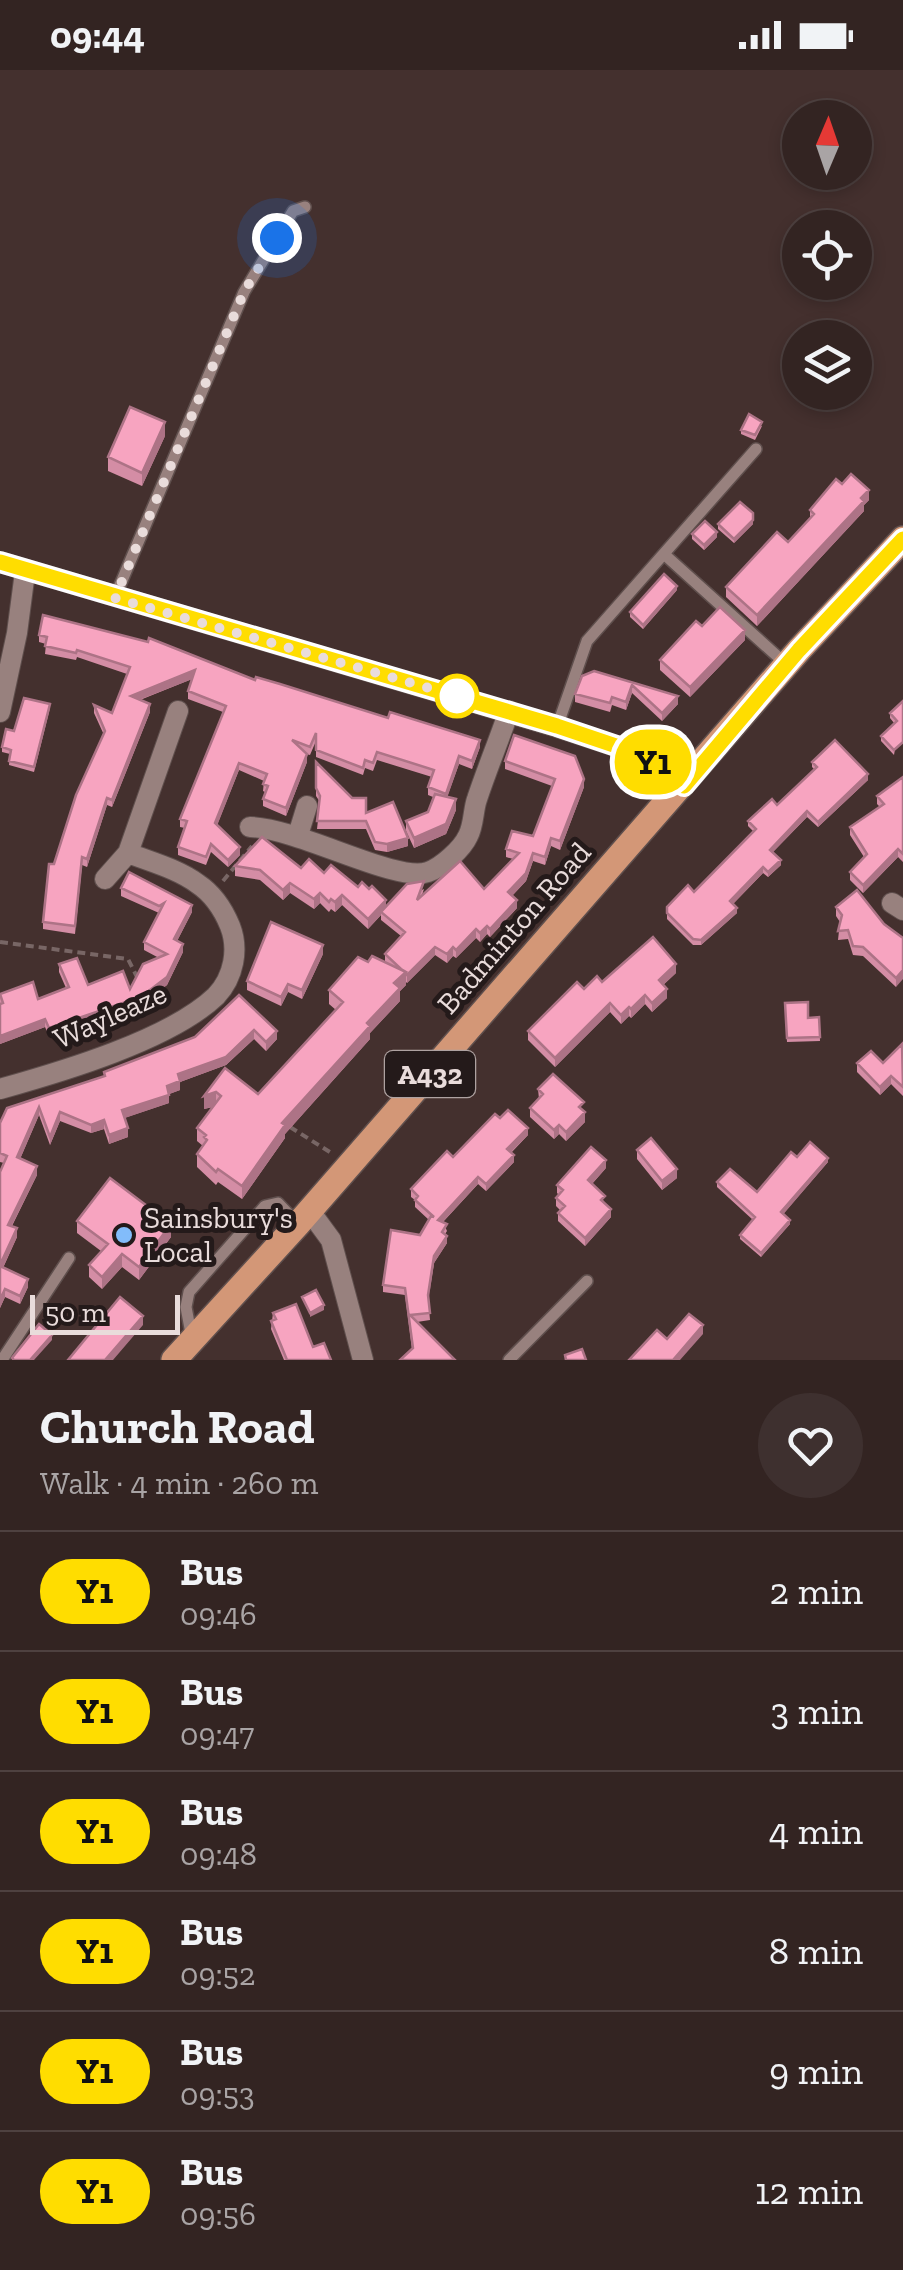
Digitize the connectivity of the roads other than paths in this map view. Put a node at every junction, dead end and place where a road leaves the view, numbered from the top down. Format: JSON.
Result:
{"nodes":[{"id":1,"x":305,"y":208,"type":"dead end"},
{"id":2,"x":756,"y":449,"type":"dead end"},
{"id":3,"x":903,"y":539,"type":"edge"},
{"id":4,"x":665,"y":555,"type":"junction"},
{"id":5,"x":0,"y":562,"type":"edge"},
{"id":6,"x":25,"y":572,"type":"junction"},
{"id":7,"x":115,"y":598,"type":"junction"},
{"id":8,"x":786,"y":664,"type":"junction"},
{"id":9,"x":178,"y":711,"type":"dead end"},
{"id":10,"x":510,"y":711,"type":"junction"},
{"id":11,"x":0,"y":712,"type":"edge"},
{"id":12,"x":557,"y":726,"type":"junction"},
{"id":13,"x":684,"y":786,"type":"junction"},
{"id":14,"x":307,"y":806,"type":"dead end"},
{"id":15,"x":259,"y":827,"type":"road end"},
{"id":16,"x":298,"y":835,"type":"junction"},
{"id":17,"x":128,"y":853,"type":"junction"},
{"id":18,"x":105,"y":879,"type":"dead end"},
{"id":19,"x":0,"y":1089,"type":"edge"},
{"id":20,"x":304,"y":1217,"type":"junction"},
{"id":21,"x":69,"y":1258,"type":"dead end"},
{"id":22,"x":587,"y":1281,"type":"dead end"},
{"id":23,"x":192,"y":1339,"type":"junction"},
{"id":24,"x":2,"y":1360,"type":"edge"},
{"id":25,"x":174,"y":1360,"type":"edge"},
{"id":26,"x":363,"y":1360,"type":"edge"},
{"id":27,"x":509,"y":1360,"type":"edge"}],
"edges":[{"from":1,"to":7,"type":"lane"},
{"from":2,"to":4,"type":"lane"},
{"from":3,"to":8,"type":"main road","name":"Badminton Road","number":"A432"},
{"from":4,"to":8,"type":"lane"},
{"from":4,"to":12,"type":"lane"},
{"from":5,"to":6,"type":"street"},
{"from":6,"to":7,"type":"street"},
{"from":6,"to":11,"type":"street"},
{"from":7,"to":10,"type":"street"},
{"from":8,"to":13,"type":"main road","name":"Badminton Road","number":"A432"},
{"from":9,"to":17,"type":"street"},
{"from":10,"to":12,"type":"street"},
{"from":10,"to":16,"type":"street"},
{"from":12,"to":13,"type":"street"},
{"from":13,"to":20,"type":"main road","name":"Badminton Road","number":"A432"},
{"from":14,"to":16,"type":"street"},
{"from":15,"to":16,"type":"street"},
{"from":17,"to":18,"type":"street"},
{"from":17,"to":19,"type":"street","name":"Wayleaze"},
{"from":20,"to":23,"type":"main road","name":"Badminton Road","number":"A432"},
{"from":20,"to":23,"type":"lane"},
{"from":20,"to":26,"type":"street"},
{"from":21,"to":24,"type":"lane"},
{"from":22,"to":27,"type":"lane"},
{"from":23,"to":25,"type":"main road","name":"Badminton Road","number":"A432"}]}
